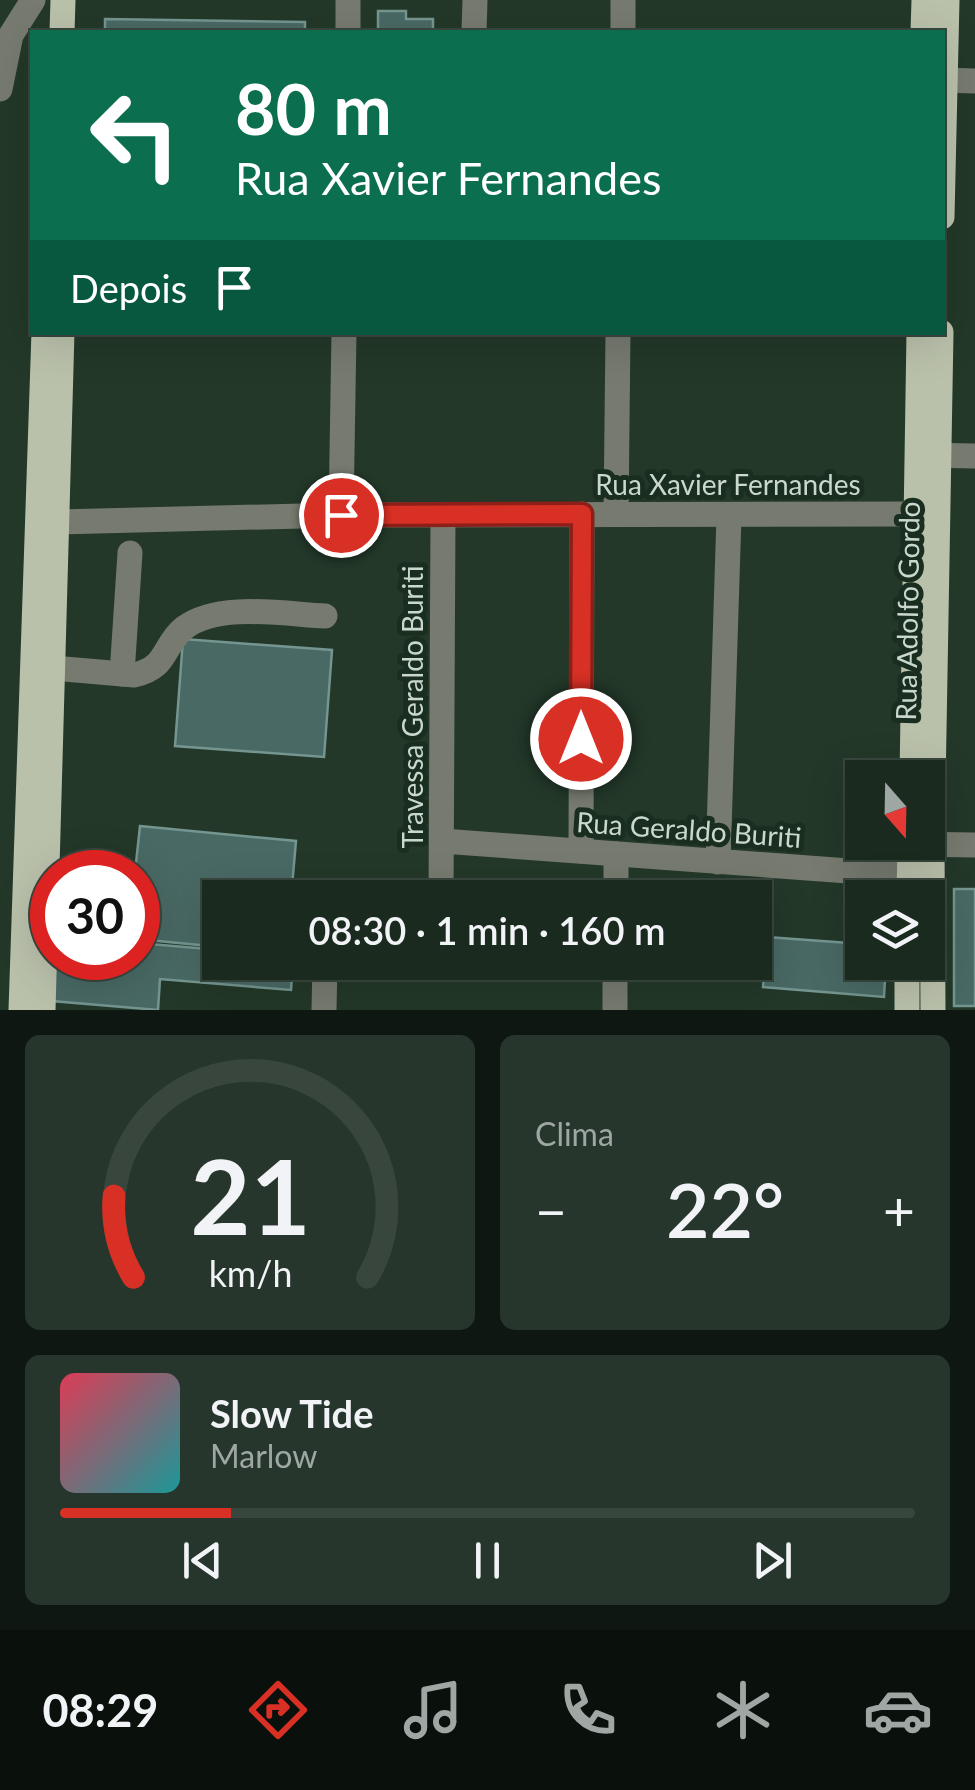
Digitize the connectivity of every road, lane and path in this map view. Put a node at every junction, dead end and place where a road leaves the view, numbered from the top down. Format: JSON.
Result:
{"nodes":[{"id":1,"x":33,"y":0,"type":"edge"},
{"id":2,"x":63,"y":0,"type":"edge"},
{"id":3,"x":348,"y":0,"type":"edge"},
{"id":4,"x":474,"y":0,"type":"edge"},
{"id":5,"x":623,"y":0,"type":"edge"},
{"id":6,"x":924,"y":0,"type":"edge"},
{"id":7,"x":947,"y":0,"type":"edge"},
{"id":8,"x":62,"y":30,"type":"edge"},
{"id":9,"x":348,"y":30,"type":"edge"},
{"id":10,"x":474,"y":30,"type":"edge"},
{"id":11,"x":622,"y":30,"type":"edge"},
{"id":12,"x":923,"y":30,"type":"edge"},
{"id":13,"x":945,"y":53,"type":"edge"},
{"id":14,"x":945,"y":80,"type":"edge"},
{"id":15,"x":975,"y":81,"type":"edge"},
{"id":16,"x":0,"y":89,"type":"edge"},
{"id":17,"x":44,"y":335,"type":"edge"},
{"id":18,"x":62,"y":335,"type":"edge"},
{"id":19,"x":344,"y":335,"type":"edge"},
{"id":20,"x":618,"y":335,"type":"edge"},
{"id":21,"x":919,"y":335,"type":"edge"},
{"id":22,"x":941,"y":335,"type":"edge"},
{"id":23,"x":929,"y":456,"type":"junction"},
{"id":24,"x":975,"y":456,"type":"edge"},
{"id":25,"x":582,"y":514,"type":"junction"},
{"id":26,"x":616,"y":514,"type":"junction"},
{"id":27,"x":917,"y":514,"type":"junction"},
{"id":28,"x":341,"y":515,"type":"junction"},
{"id":29,"x":730,"y":516,"type":"junction"},
{"id":30,"x":443,"y":517,"type":"junction"},
{"id":31,"x":58,"y":522,"type":"junction"},
{"id":32,"x":130,"y":553,"type":"dead end"},
{"id":33,"x":325,"y":616,"type":"dead end"},
{"id":34,"x":53,"y":668,"type":"junction"},
{"id":35,"x":122,"y":674,"type":"junction"},
{"id":36,"x":912,"y":760,"type":"edge"},
{"id":37,"x":920,"y":760,"type":"edge"},
{"id":38,"x":37,"y":826,"type":"junction"},
{"id":39,"x":442,"y":841,"type":"junction"},
{"id":40,"x":945,"y":844,"type":"edge"},
{"id":41,"x":975,"y":845,"type":"edge"},
{"id":42,"x":581,"y":851,"type":"junction"},
{"id":43,"x":616,"y":854,"type":"junction"},
{"id":44,"x":718,"y":862,"type":"junction"},
{"id":45,"x":441,"y":880,"type":"edge"},
{"id":46,"x":616,"y":880,"type":"edge"},
{"id":47,"x":881,"y":880,"type":"edge"},
{"id":48,"x":325,"y":980,"type":"edge"},
{"id":49,"x":616,"y":980,"type":"edge"},
{"id":50,"x":913,"y":980,"type":"edge"},
{"id":51,"x":921,"y":980,"type":"edge"},
{"id":52,"x":21,"y":1010,"type":"edge"},
{"id":53,"x":42,"y":1010,"type":"edge"},
{"id":54,"x":324,"y":1010,"type":"edge"},
{"id":55,"x":615,"y":1010,"type":"edge"},
{"id":56,"x":908,"y":1010,"type":"edge"},
{"id":57,"x":933,"y":1010,"type":"edge"}],
"edges":[{"from":1,"to":16,"type":"street"},
{"from":2,"to":8,"type":"main road"},
{"from":3,"to":9,"type":"street"},
{"from":4,"to":10,"type":"street"},
{"from":5,"to":11,"type":"street"},
{"from":6,"to":12,"type":"main road"},
{"from":7,"to":13,"type":"main road"},
{"from":14,"to":15,"type":"street"},
{"from":17,"to":38,"type":"main road"},
{"from":18,"to":31,"type":"main road"},
{"from":19,"to":28,"type":"street"},
{"from":20,"to":26,"type":"street"},
{"from":21,"to":23,"type":"main road","name":"Rua Adolfo Gordo"},
{"from":22,"to":23,"type":"main road","name":"Rua Adolfo Gordo"},
{"from":23,"to":24,"type":"street"},
{"from":23,"to":27,"type":"main road","name":"Rua Adolfo Gordo"},
{"from":23,"to":37,"type":"main road","name":"Rua Adolfo Gordo"},
{"from":25,"to":26,"type":"street","name":"Rua Xavier Fernandes"},
{"from":25,"to":30,"type":"street","name":"Rua Xavier Fernandes"},
{"from":25,"to":42,"type":"street"},
{"from":26,"to":29,"type":"street","name":"Rua Xavier Fernandes"},
{"from":27,"to":29,"type":"street","name":"Rua Xavier Fernandes"},
{"from":27,"to":36,"type":"main road","name":"Rua Adolfo Gordo"},
{"from":28,"to":30,"type":"street","name":"Rua Xavier Fernandes"},
{"from":28,"to":31,"type":"street","name":"Rua Xavier Fernandes"},
{"from":29,"to":44,"type":"street"},
{"from":30,"to":39,"type":"street","name":"Travessa Geraldo Buriti"},
{"from":31,"to":34,"type":"main road"},
{"from":32,"to":35,"type":"street"},
{"from":33,"to":35,"type":"street"},
{"from":34,"to":35,"type":"street"},
{"from":34,"to":38,"type":"main road"},
{"from":38,"to":52,"type":"main road"},
{"from":38,"to":53,"type":"main road"},
{"from":39,"to":42,"type":"street","name":"Rua Geraldo Buriti"},
{"from":39,"to":45,"type":"street","name":"Travessa Geraldo Buriti"},
{"from":40,"to":41,"type":"street"},
{"from":42,"to":43,"type":"street","name":"Rua Geraldo Buriti"},
{"from":43,"to":44,"type":"street","name":"Rua Geraldo Buriti"},
{"from":43,"to":46,"type":"street"},
{"from":44,"to":47,"type":"street","name":"Rua Geraldo Buriti"},
{"from":48,"to":54,"type":"street"},
{"from":49,"to":55,"type":"street"},
{"from":50,"to":56,"type":"main road","name":"Rua Adolfo Gordo"},
{"from":51,"to":57,"type":"main road","name":"Rua Adolfo Gordo"}]}
